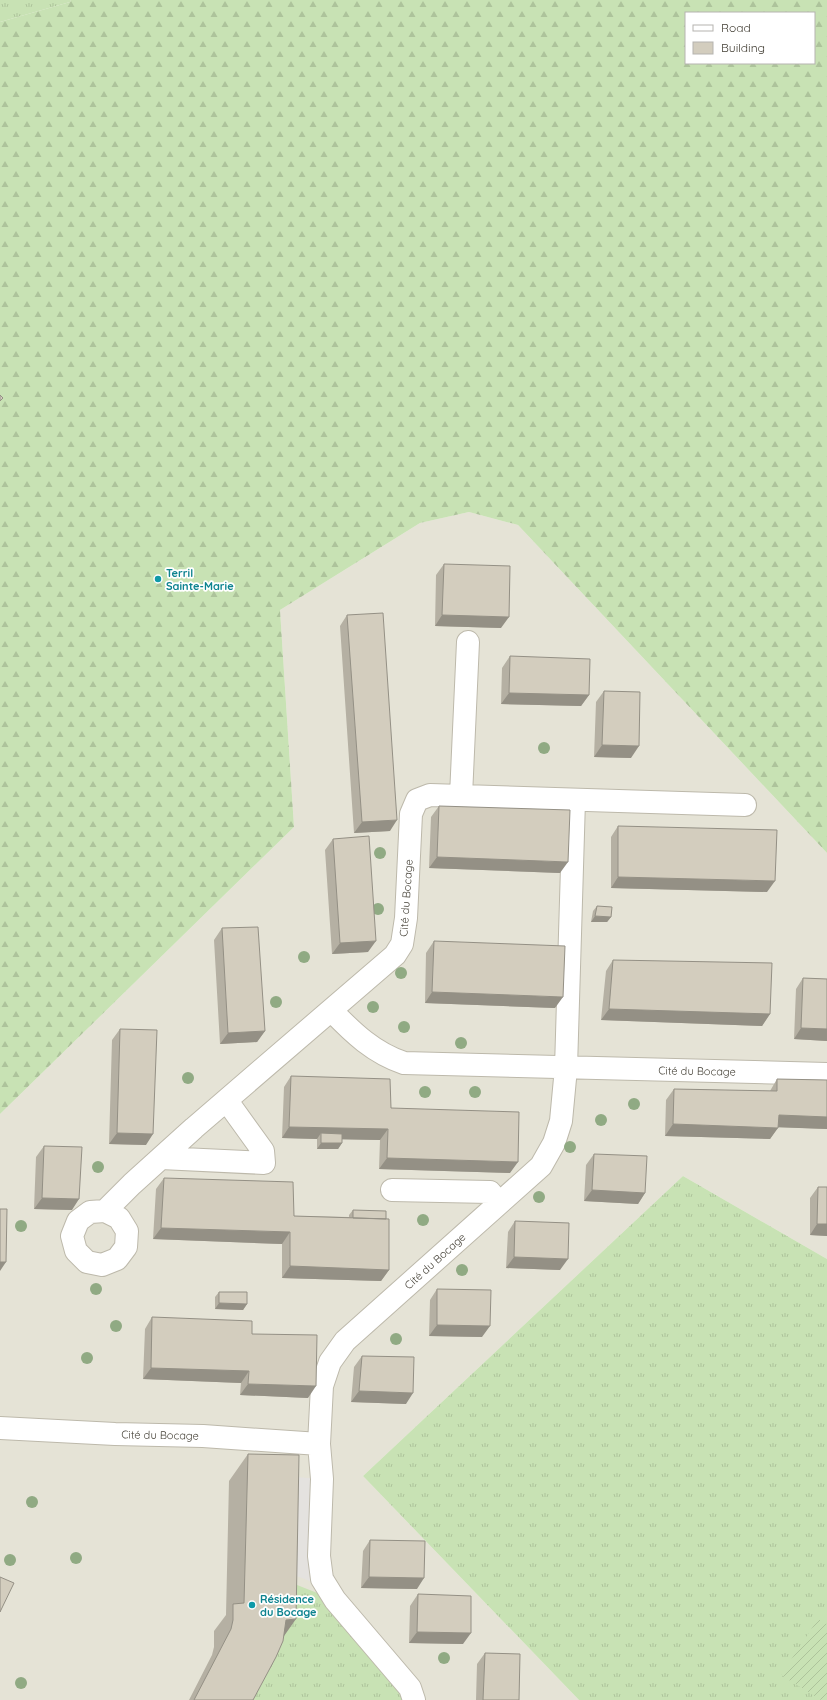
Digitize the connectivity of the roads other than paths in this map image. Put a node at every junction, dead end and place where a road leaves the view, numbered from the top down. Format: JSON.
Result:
{"nodes":[{"id":1,"x":468,"y":642,"type":"dead end"},
{"id":2,"x":461,"y":796,"type":"junction"},
{"id":3,"x":574,"y":800,"type":"junction"},
{"id":4,"x":745,"y":805,"type":"dead end"},
{"id":5,"x":332,"y":1011,"type":"junction"},
{"id":6,"x":566,"y":1068,"type":"junction"},
{"id":7,"x":827,"y":1074,"type":"edge"},
{"id":8,"x":227,"y":1101,"type":"junction"},
{"id":9,"x":161,"y":1158,"type":"junction"},
{"id":10,"x":392,"y":1190,"type":"dead end"},
{"id":11,"x":500,"y":1203,"type":"junction"},
{"id":12,"x":105,"y":1211,"type":"dead end"},
{"id":13,"x":0,"y":1428,"type":"edge"},
{"id":14,"x":319,"y":1444,"type":"junction"},
{"id":15,"x":414,"y":1700,"type":"edge"}],
"edges":[{"from":1,"to":2,"type":"street"},
{"from":2,"to":3,"type":"street","name":"Cité du Bocage"},
{"from":2,"to":5,"type":"street","name":"Cité du Bocage"},
{"from":3,"to":4,"type":"street","name":"Cité du Bocage"},
{"from":3,"to":6,"type":"street","name":"Cité du Bocage"},
{"from":5,"to":6,"type":"street","name":"Cité du Bocage"},
{"from":5,"to":8,"type":"street","name":"Cité du Bocage"},
{"from":6,"to":7,"type":"street","name":"Cité du Bocage"},
{"from":6,"to":11,"type":"street","name":"Cité du Bocage"},
{"from":8,"to":9,"type":"street","name":"Cité du Bocage"},
{"from":8,"to":9,"type":"street"},
{"from":9,"to":12,"type":"street","name":"Cité du Bocage"},
{"from":10,"to":11,"type":"street"},
{"from":11,"to":14,"type":"street","name":"Cité du Bocage"},
{"from":13,"to":14,"type":"street","name":"Cité du Bocage"},
{"from":14,"to":15,"type":"street","name":"Cité du Bocage"}]}
